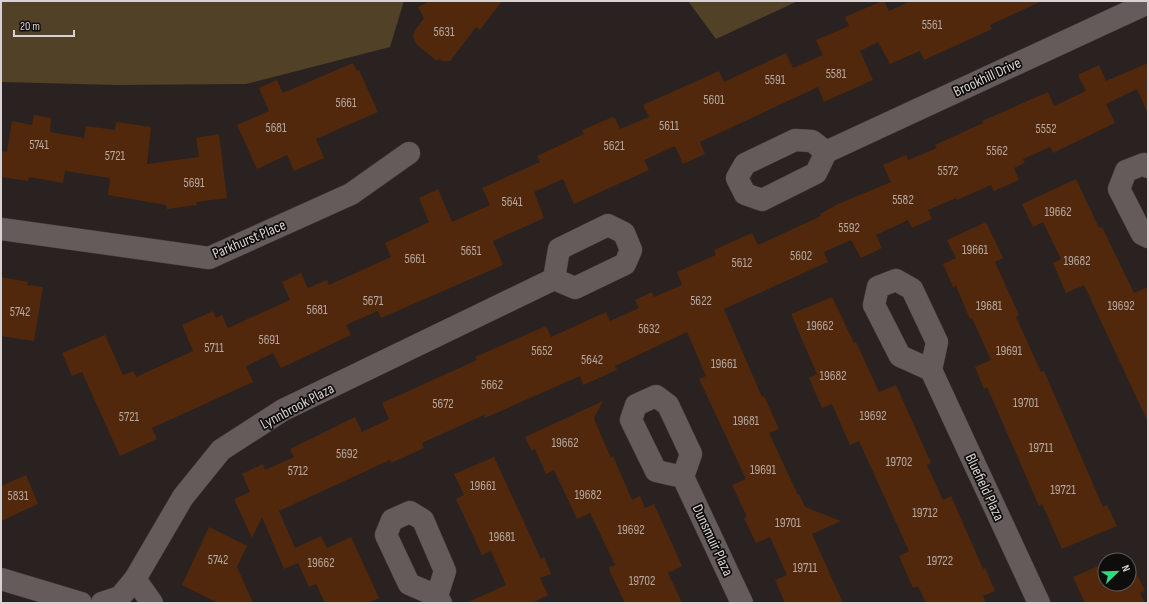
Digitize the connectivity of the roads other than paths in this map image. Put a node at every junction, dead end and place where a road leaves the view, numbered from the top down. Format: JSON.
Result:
{"nodes":[{"id":1,"x":1148,"y":2,"type":"edge"},
{"id":2,"x":826,"y":152,"type":"dead end"},
{"id":3,"x":409,"y":154,"type":"dead end"},
{"id":4,"x":1148,"y":167,"type":"edge"},
{"id":5,"x":1,"y":229,"type":"edge"},
{"id":6,"x":1148,"y":237,"type":"edge"},
{"id":7,"x":554,"y":279,"type":"dead end"},
{"id":8,"x":931,"y":370,"type":"dead end"},
{"id":9,"x":683,"y":477,"type":"dead end"},
{"id":10,"x":1,"y":579,"type":"edge"},
{"id":11,"x":135,"y":579,"type":"junction"},
{"id":12,"x":81,"y":603,"type":"edge"},
{"id":13,"x":102,"y":603,"type":"edge"},
{"id":14,"x":152,"y":603,"type":"edge"},
{"id":15,"x":742,"y":603,"type":"edge"},
{"id":16,"x":1039,"y":603,"type":"edge"}],
"edges":[{"from":1,"to":2,"type":"street","name":"Brookhill Drive"},
{"from":3,"to":5,"type":"street","name":"Parkhurst Place"},
{"from":4,"to":6,"type":"street"},
{"from":7,"to":11,"type":"street","name":"Lynnbrook Plaza"},
{"from":8,"to":16,"type":"street","name":"Bluefield Plaza"},
{"from":9,"to":15,"type":"street","name":"Dunsmuir Plaza"},
{"from":10,"to":12,"type":"street"},
{"from":11,"to":13,"type":"street","name":"Lynnbrook Plaza"},
{"from":11,"to":14,"type":"street"}]}
